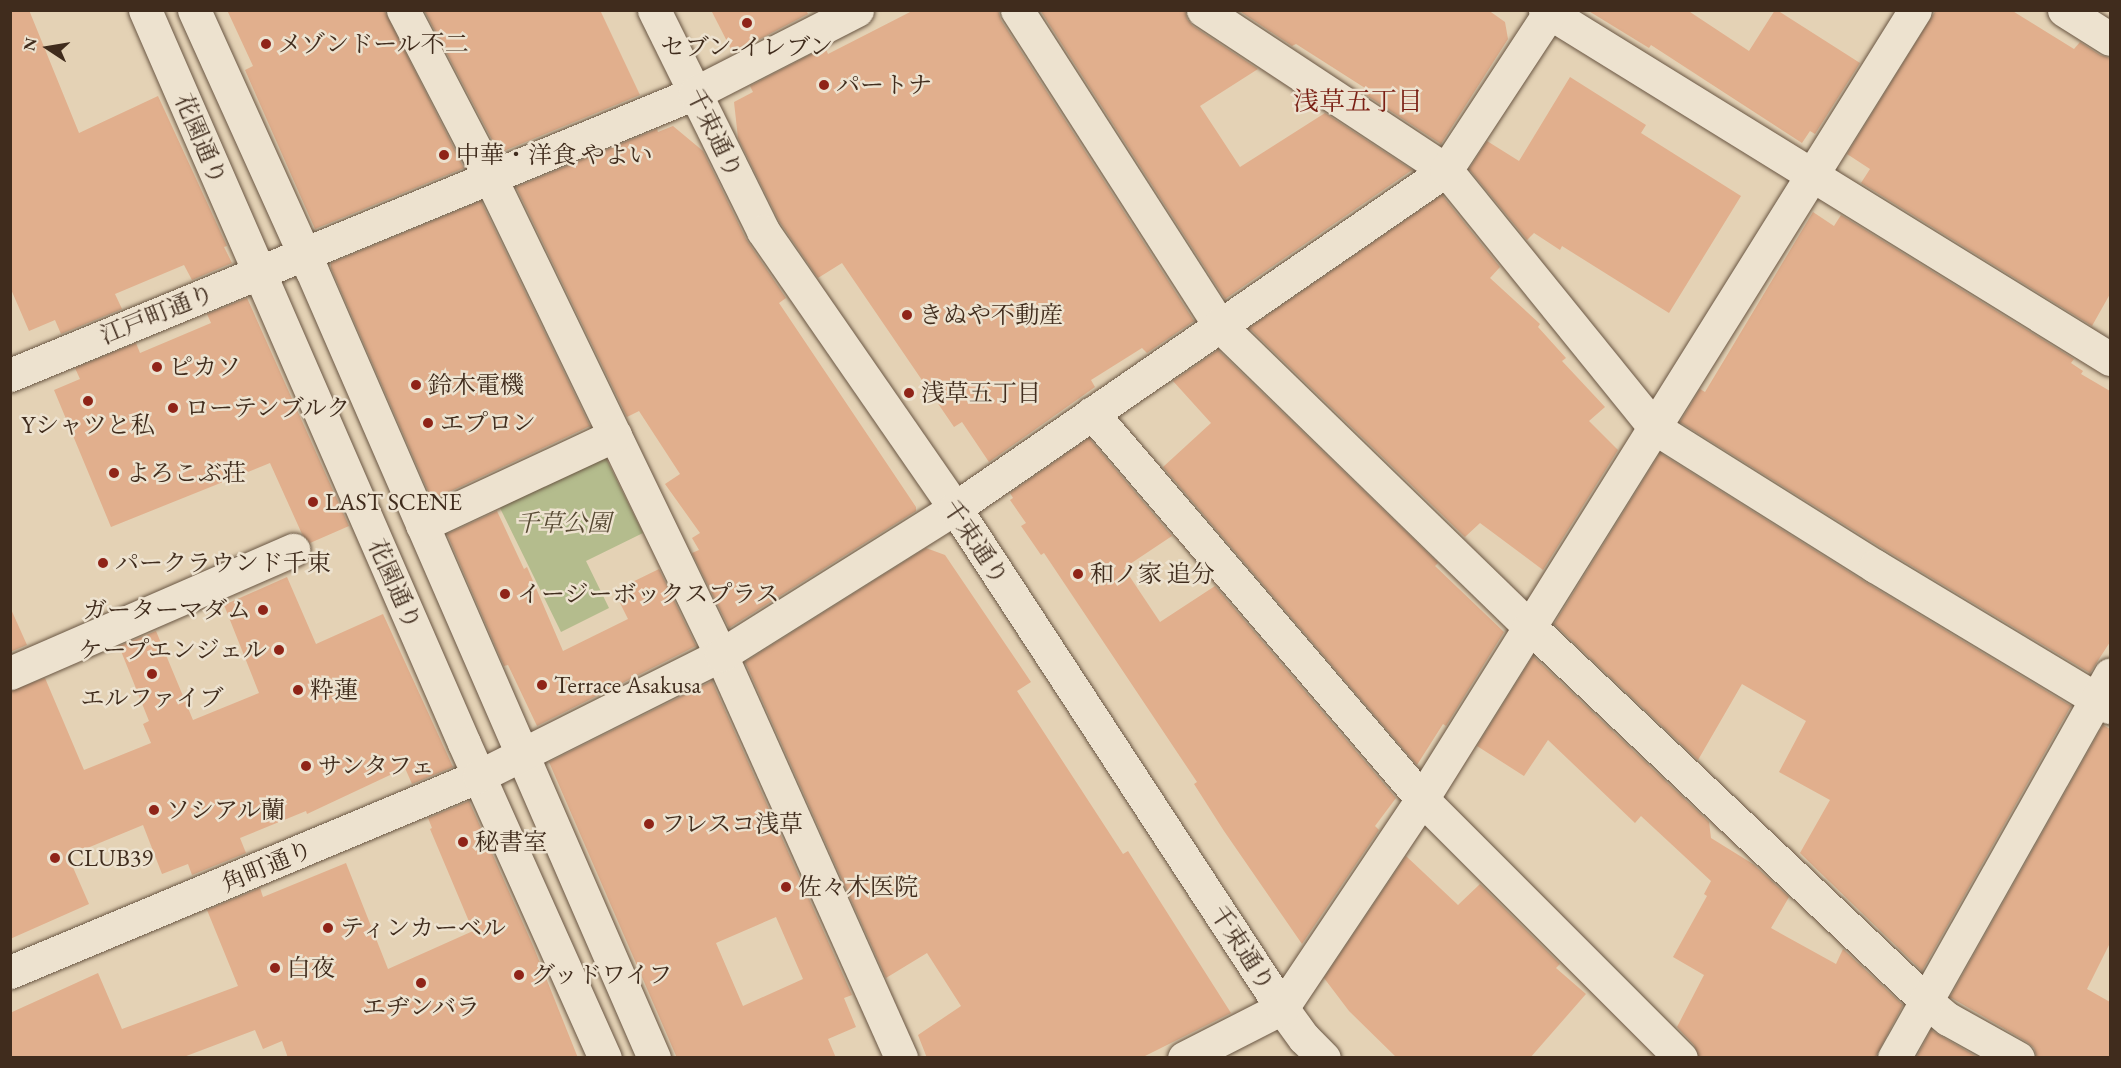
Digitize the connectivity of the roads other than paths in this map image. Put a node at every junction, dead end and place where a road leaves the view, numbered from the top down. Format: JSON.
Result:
{"nodes":[{"id":1,"x":145,"y":10,"type":"edge"},
{"id":2,"x":194,"y":10,"type":"edge"},
{"id":3,"x":403,"y":10,"type":"edge"},
{"id":4,"x":654,"y":10,"type":"edge"},
{"id":5,"x":857,"y":10,"type":"edge"},
{"id":6,"x":1017,"y":10,"type":"edge"},
{"id":7,"x":1203,"y":10,"type":"edge"},
{"id":8,"x":1915,"y":10,"type":"edge"},
{"id":9,"x":2064,"y":10,"type":"edge"},
{"id":10,"x":1549,"y":11,"type":"edge"},
{"id":11,"x":2110,"y":39,"type":"edge"},
{"id":12,"x":695,"y":93,"type":"junction"},
{"id":13,"x":1446,"y":170,"type":"junction"},
{"id":14,"x":1812,"y":175,"type":"junction"},
{"id":15,"x":490,"y":177,"type":"junction"},
{"id":16,"x":304,"y":254,"type":"junction"},
{"id":17,"x":259,"y":273,"type":"junction"},
{"id":18,"x":1219,"y":325,"type":"junction"},
{"id":19,"x":2110,"y":359,"type":"edge"},
{"id":20,"x":10,"y":375,"type":"edge"},
{"id":21,"x":1092,"y":413,"type":"junction"},
{"id":22,"x":1655,"y":428,"type":"junction"},
{"id":23,"x":615,"y":435,"type":"junction"},
{"id":24,"x":955,"y":508,"type":"junction"},
{"id":25,"x":422,"y":525,"type":"junction"},
{"id":26,"x":293,"y":550,"type":"dead end"},
{"id":27,"x":1529,"y":626,"type":"junction"},
{"id":28,"x":721,"y":655,"type":"junction"},
{"id":29,"x":10,"y":673,"type":"edge"},
{"id":30,"x":2106,"y":694,"type":"edge"},
{"id":31,"x":520,"y":754,"type":"junction"},
{"id":32,"x":479,"y":776,"type":"junction"},
{"id":33,"x":1422,"y":799,"type":"junction"},
{"id":34,"x":10,"y":972,"type":"edge"},
{"id":35,"x":1924,"y":1000,"type":"junction"},
{"id":36,"x":1282,"y":1008,"type":"junction"},
{"id":37,"x":605,"y":1058,"type":"edge"},
{"id":38,"x":654,"y":1058,"type":"edge"},
{"id":39,"x":901,"y":1058,"type":"edge"},
{"id":40,"x":1184,"y":1058,"type":"edge"},
{"id":41,"x":1324,"y":1058,"type":"edge"},
{"id":42,"x":1681,"y":1058,"type":"edge"},
{"id":43,"x":1894,"y":1058,"type":"edge"},
{"id":44,"x":2018,"y":1058,"type":"edge"}],
"edges":[{"from":1,"to":17,"type":"street","name":"花園通り"},
{"from":2,"to":16,"type":"street","name":"花園通り"},
{"from":3,"to":15,"type":"street"},
{"from":4,"to":12,"type":"street","name":"千束通り"},
{"from":5,"to":12,"type":"street","name":"江戸町通り"},
{"from":6,"to":18,"type":"street"},
{"from":7,"to":13,"type":"street"},
{"from":8,"to":14,"type":"street"},
{"from":9,"to":11,"type":"street"},
{"from":10,"to":13,"type":"street"},
{"from":10,"to":14,"type":"street"},
{"from":12,"to":15,"type":"street","name":"江戸町通り"},
{"from":12,"to":24,"type":"street","name":"千束通り"},
{"from":13,"to":18,"type":"street","name":"角町通り"},
{"from":13,"to":22,"type":"street"},
{"from":14,"to":19,"type":"street"},
{"from":14,"to":22,"type":"street"},
{"from":15,"to":16,"type":"street","name":"江戸町通り"},
{"from":15,"to":23,"type":"street"},
{"from":16,"to":17,"type":"street","name":"江戸町通り"},
{"from":16,"to":25,"type":"street","name":"花園通り"},
{"from":17,"to":20,"type":"street","name":"江戸町通り"},
{"from":17,"to":32,"type":"street","name":"花園通り"},
{"from":18,"to":21,"type":"street","name":"角町通り"},
{"from":18,"to":27,"type":"street"},
{"from":21,"to":24,"type":"street","name":"角町通り"},
{"from":21,"to":33,"type":"street"},
{"from":22,"to":27,"type":"street"},
{"from":22,"to":30,"type":"street"},
{"from":23,"to":25,"type":"street"},
{"from":23,"to":28,"type":"street"},
{"from":24,"to":28,"type":"street","name":"角町通り"},
{"from":24,"to":36,"type":"street","name":"千束通り"},
{"from":25,"to":31,"type":"street","name":"花園通り"},
{"from":26,"to":29,"type":"street"},
{"from":27,"to":33,"type":"street"},
{"from":27,"to":35,"type":"street"},
{"from":28,"to":31,"type":"street","name":"角町通り"},
{"from":28,"to":39,"type":"street"},
{"from":30,"to":35,"type":"street"},
{"from":31,"to":32,"type":"street","name":"角町通り"},
{"from":31,"to":38,"type":"street","name":"花園通り"},
{"from":32,"to":34,"type":"street","name":"角町通り"},
{"from":32,"to":37,"type":"street","name":"花園通り"},
{"from":33,"to":36,"type":"street"},
{"from":33,"to":42,"type":"street"},
{"from":35,"to":43,"type":"street"},
{"from":35,"to":44,"type":"street"},
{"from":36,"to":40,"type":"street"},
{"from":36,"to":41,"type":"street","name":"千束通り"}]}
